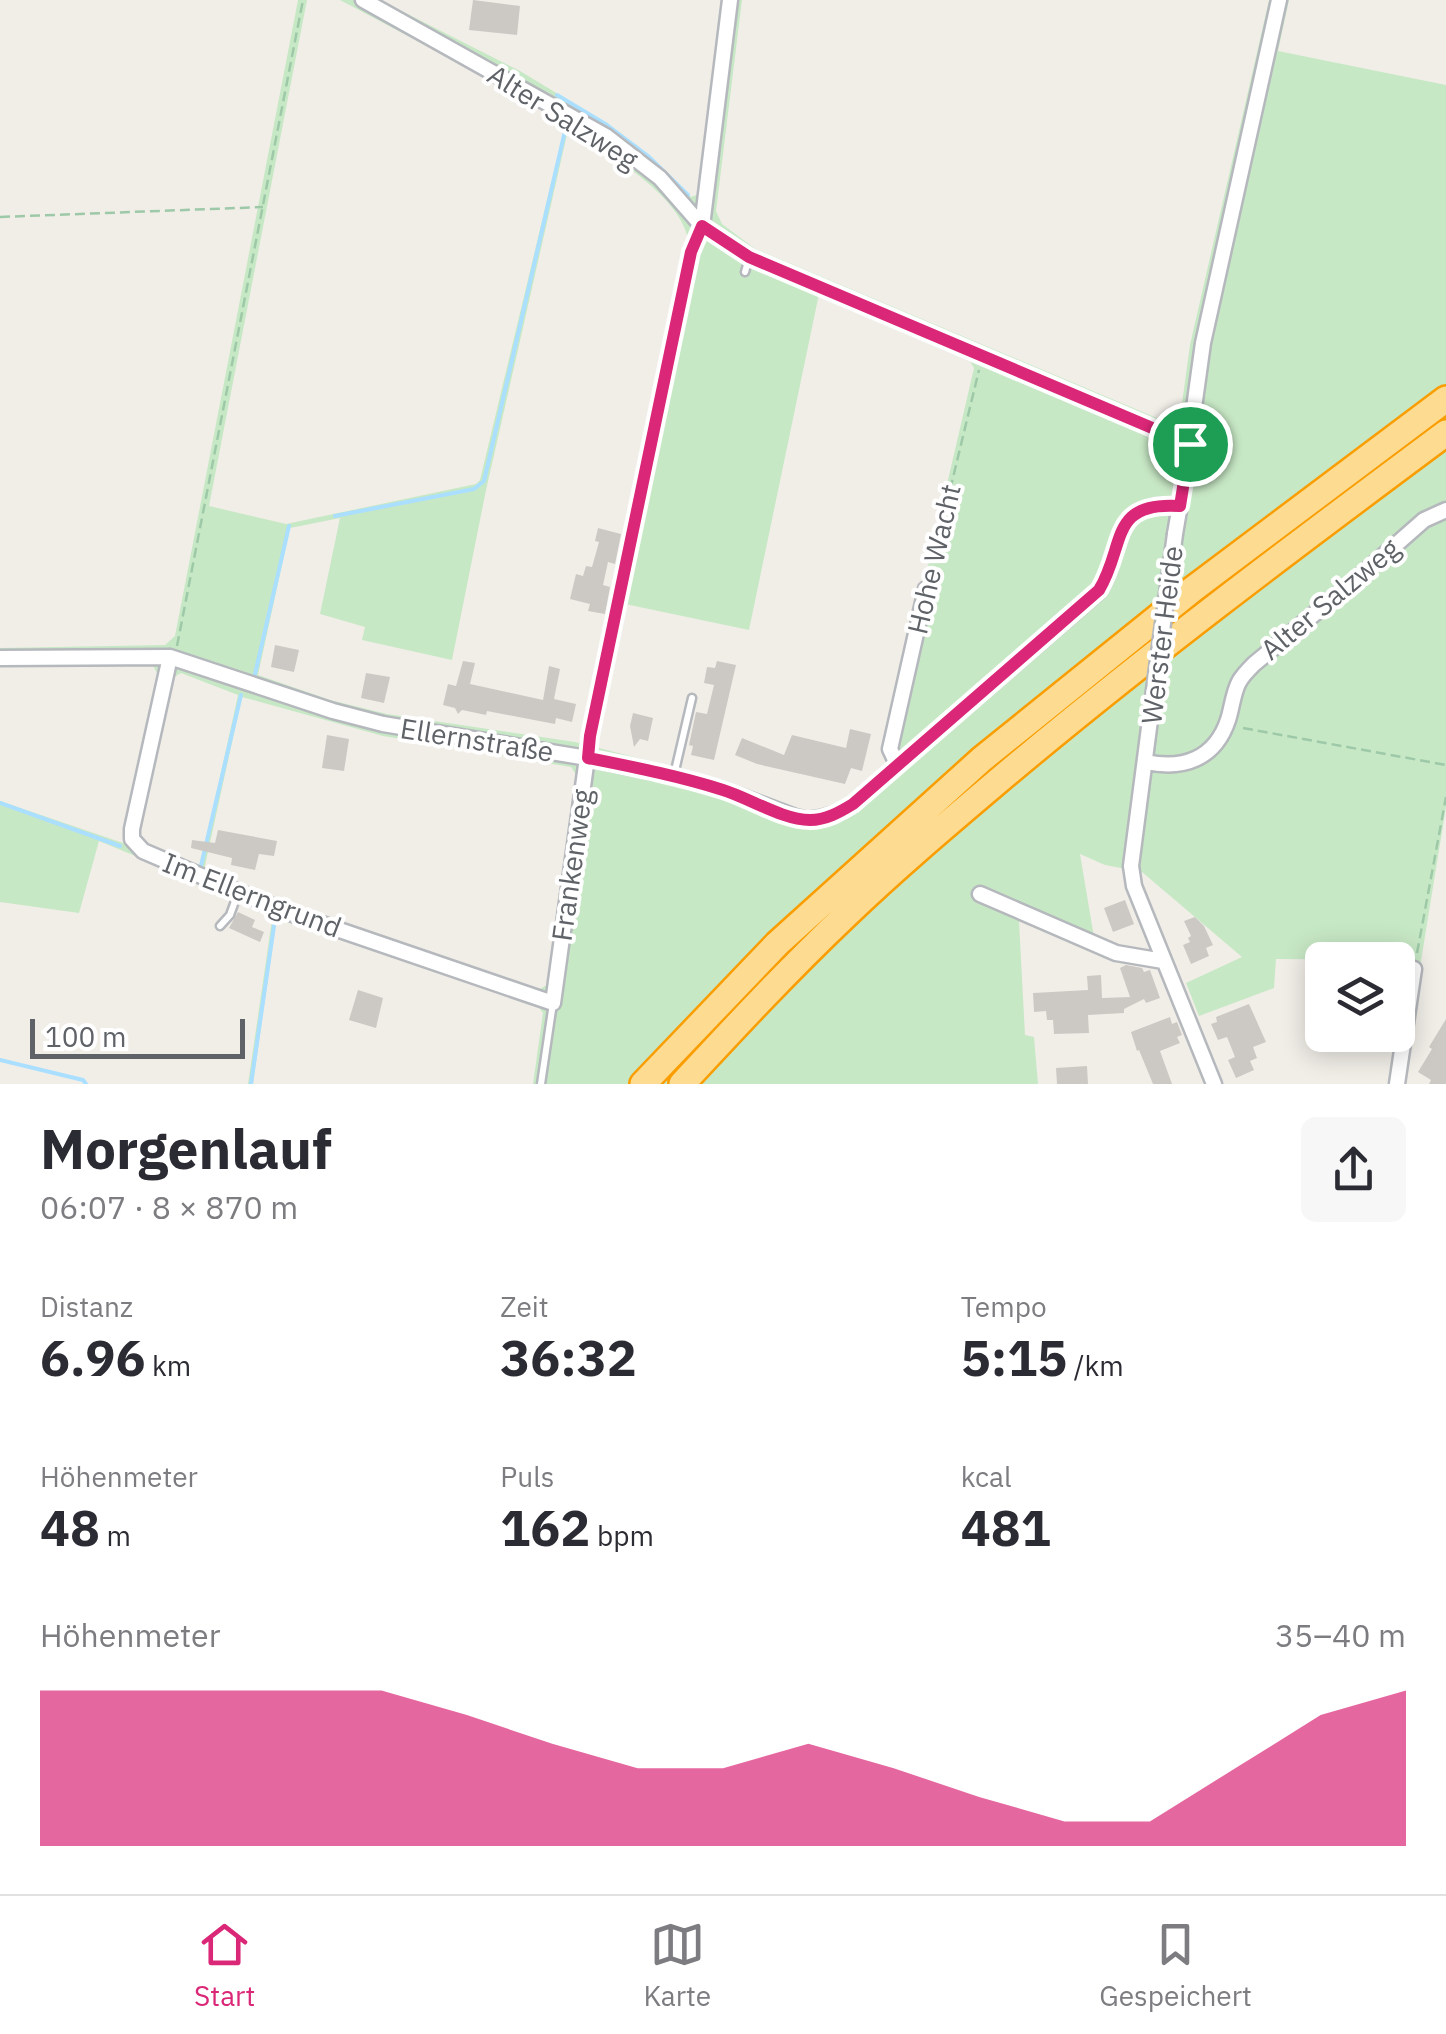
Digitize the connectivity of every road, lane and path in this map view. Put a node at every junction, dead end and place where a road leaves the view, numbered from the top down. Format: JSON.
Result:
{"nodes":[{"id":1,"x":303,"y":0,"type":"edge"},
{"id":2,"x":362,"y":0,"type":"edge"},
{"id":3,"x":730,"y":0,"type":"edge"},
{"id":4,"x":1279,"y":0,"type":"edge"},
{"id":5,"x":263,"y":207,"type":"junction"},
{"id":6,"x":0,"y":217,"type":"edge"},
{"id":7,"x":702,"y":226,"type":"junction"},
{"id":8,"x":749,"y":257,"type":"junction"},
{"id":9,"x":745,"y":272,"type":"dead end"},
{"id":10,"x":983,"y":354,"type":"junction"},
{"id":11,"x":1446,"y":399,"type":"edge"},
{"id":12,"x":1446,"y":434,"type":"edge"},
{"id":13,"x":1190,"y":444,"type":"junction"},
{"id":14,"x":1180,"y":506,"type":"junction"},
{"id":15,"x":1446,"y":510,"type":"edge"},
{"id":16,"x":926,"y":589,"type":"joint"},
{"id":17,"x":0,"y":658,"type":"edge"},
{"id":18,"x":172,"y":658,"type":"junction"},
{"id":19,"x":692,"y":698,"type":"dead end"},
{"id":20,"x":1226,"y":726,"type":"junction"},
{"id":21,"x":588,"y":758,"type":"junction"},
{"id":22,"x":1146,"y":762,"type":"junction"},
{"id":23,"x":897,"y":764,"type":"junction"},
{"id":24,"x":1446,"y":765,"type":"edge"},
{"id":25,"x":674,"y":776,"type":"junction"},
{"id":26,"x":1446,"y":797,"type":"edge"},
{"id":27,"x":239,"y":892,"type":"junction"},
{"id":28,"x":980,"y":894,"type":"dead end"},
{"id":29,"x":220,"y":926,"type":"dead end"},
{"id":30,"x":1163,"y":960,"type":"junction"},
{"id":31,"x":1415,"y":965,"type":"edge"},
{"id":32,"x":554,"y":1003,"type":"junction"},
{"id":33,"x":1402,"y":1052,"type":"edge"},
{"id":34,"x":541,"y":1084,"type":"edge"},
{"id":35,"x":643,"y":1084,"type":"edge"},
{"id":36,"x":682,"y":1084,"type":"edge"},
{"id":37,"x":1214,"y":1084,"type":"edge"},
{"id":38,"x":1397,"y":1084,"type":"edge"}],
"edges":[{"from":1,"to":5,"type":"path"},
{"from":2,"to":7,"type":"street","name":"Alter Salzweg"},
{"from":3,"to":7,"type":"street","name":"Frankenweg"},
{"from":4,"to":13,"type":"street","name":"Werster Heide"},
{"from":5,"to":6,"type":"path"},
{"from":5,"to":18,"type":"path"},
{"from":7,"to":8,"type":"street","name":"Alter Salzweg"},
{"from":7,"to":21,"type":"street","name":"Frankenweg"},
{"from":8,"to":9,"type":"lane"},
{"from":8,"to":10,"type":"street","name":"Alter Salzweg"},
{"from":10,"to":13,"type":"street","name":"Alter Salzweg"},
{"from":10,"to":16,"type":"path","name":"Hohe Wacht"},
{"from":11,"to":35,"type":"highway"},
{"from":12,"to":36,"type":"highway"},
{"from":13,"to":14,"type":"street","name":"Werster Heide"},
{"from":14,"to":22,"type":"street","name":"Werster Heide","bridge":true},
{"from":14,"to":23,"type":"street","name":"Ellernstraße"},
{"from":15,"to":20,"type":"street","name":"Alter Salzweg"},
{"from":16,"to":23,"type":"street","name":"Hohe Wacht"},
{"from":17,"to":18,"type":"street","name":"Ellernstraße"},
{"from":18,"to":21,"type":"street","name":"Ellernstraße"},
{"from":18,"to":27,"type":"street","name":"Im Ellerngrund"},
{"from":19,"to":25,"type":"lane"},
{"from":20,"to":22,"type":"street","name":"Alter Salzweg"},
{"from":20,"to":24,"type":"path"},
{"from":21,"to":25,"type":"street","name":"Ellernstraße"},
{"from":21,"to":32,"type":"street","name":"Frankenweg"},
{"from":22,"to":30,"type":"street","name":"Werster Heide"},
{"from":23,"to":25,"type":"street","name":"Ellernstraße"},
{"from":26,"to":31,"type":"path"},
{"from":27,"to":29,"type":"lane"},
{"from":27,"to":32,"type":"street","name":"Im Ellerngrund"},
{"from":28,"to":30,"type":"street"},
{"from":30,"to":37,"type":"street","name":"Werster Heide"},
{"from":32,"to":34,"type":"lane","name":"Frankenweg"},
{"from":33,"to":38,"type":"street"}]}
